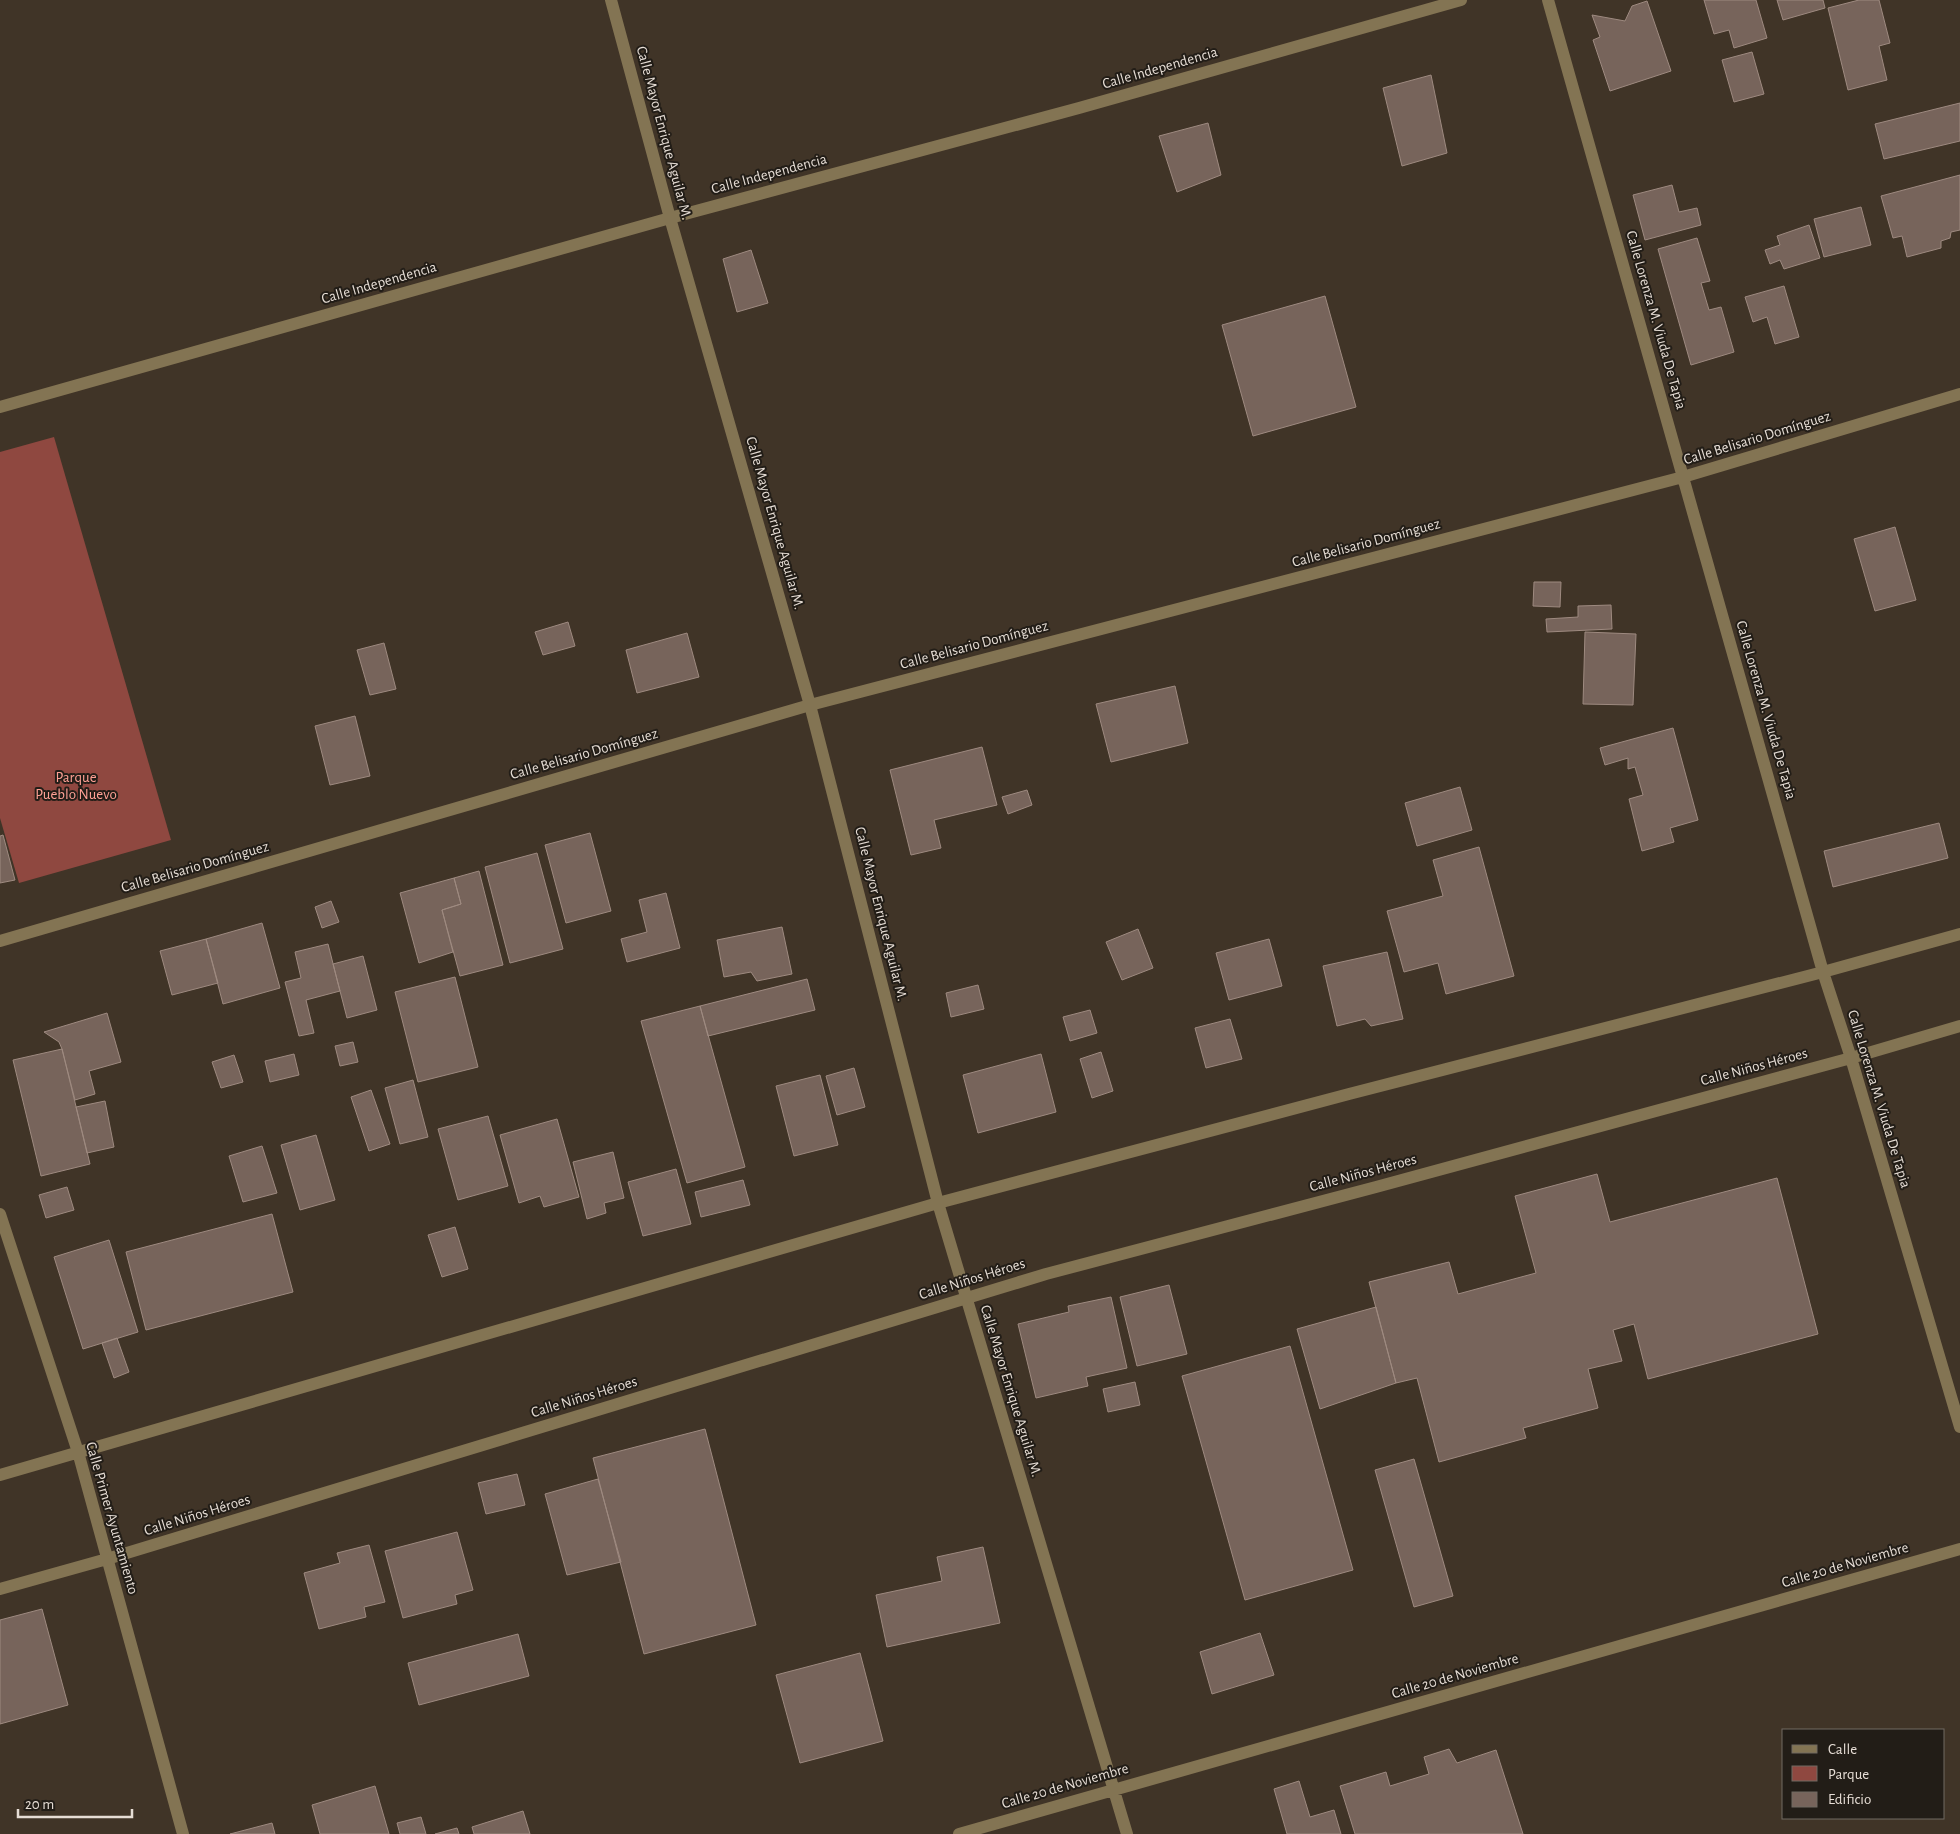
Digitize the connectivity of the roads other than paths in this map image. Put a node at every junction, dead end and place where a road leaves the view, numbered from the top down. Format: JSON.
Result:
{"nodes":[{"id":1,"x":611,"y":0,"type":"edge"},
{"id":2,"x":1461,"y":0,"type":"edge"},
{"id":3,"x":1548,"y":0,"type":"edge"},
{"id":4,"x":670,"y":218,"type":"junction"},
{"id":5,"x":1960,"y":394,"type":"edge"},
{"id":6,"x":0,"y":407,"type":"edge"},
{"id":7,"x":1683,"y":477,"type":"junction"},
{"id":8,"x":810,"y":705,"type":"junction"},
{"id":9,"x":1960,"y":934,"type":"edge"},
{"id":10,"x":0,"y":940,"type":"edge"},
{"id":11,"x":1823,"y":972,"type":"junction"},
{"id":12,"x":1960,"y":1026,"type":"edge"},
{"id":13,"x":1851,"y":1058,"type":"junction"},
{"id":14,"x":938,"y":1203,"type":"junction"},
{"id":15,"x":0,"y":1214,"type":"edge"},
{"id":16,"x":966,"y":1297,"type":"junction"},
{"id":17,"x":1960,"y":1427,"type":"edge"},
{"id":18,"x":78,"y":1452,"type":"junction"},
{"id":19,"x":0,"y":1475,"type":"edge"},
{"id":20,"x":1960,"y":1550,"type":"edge"},
{"id":21,"x":107,"y":1559,"type":"junction"},
{"id":22,"x":0,"y":1589,"type":"edge"},
{"id":23,"x":1114,"y":1789,"type":"junction"},
{"id":24,"x":183,"y":1834,"type":"edge"},
{"id":25,"x":959,"y":1834,"type":"edge"},
{"id":26,"x":1127,"y":1834,"type":"edge"}],
"edges":[{"from":1,"to":4,"type":"street","name":"Calle Mayor Enrique Aguilar M."},
{"from":2,"to":4,"type":"street","name":"Calle Independencia"},
{"from":3,"to":7,"type":"street","name":"Calle Lorenza M. Viuda De Tapia"},
{"from":4,"to":6,"type":"street","name":"Calle Independencia"},
{"from":4,"to":8,"type":"street","name":"Calle Mayor Enrique Aguilar M."},
{"from":5,"to":7,"type":"street","name":"Calle Belisario Domínguez"},
{"from":7,"to":8,"type":"street","name":"Calle Belisario Domínguez"},
{"from":7,"to":11,"type":"street","name":"Calle Lorenza M. Viuda De Tapia"},
{"from":8,"to":10,"type":"street","name":"Calle Belisario Domínguez"},
{"from":8,"to":14,"type":"street","name":"Calle Mayor Enrique Aguilar M."},
{"from":9,"to":11,"type":"street"},
{"from":11,"to":13,"type":"street","name":"Calle Lorenza M. Viuda De Tapia"},
{"from":11,"to":14,"type":"street"},
{"from":12,"to":13,"type":"street","name":"Calle Niños Héroes"},
{"from":13,"to":16,"type":"street","name":"Calle Niños Héroes"},
{"from":13,"to":17,"type":"street","name":"Calle Lorenza M. Viuda De Tapia"},
{"from":14,"to":16,"type":"street","name":"Calle Mayor Enrique Aguilar M."},
{"from":14,"to":18,"type":"street"},
{"from":15,"to":18,"type":"street","name":"Calle Primer Ayuntamiento"},
{"from":16,"to":21,"type":"street","name":"Calle Niños Héroes"},
{"from":16,"to":23,"type":"street","name":"Calle Mayor Enrique Aguilar M."},
{"from":18,"to":19,"type":"street"},
{"from":18,"to":21,"type":"street","name":"Calle Primer Ayuntamiento"},
{"from":20,"to":23,"type":"street","name":"Calle 20 de Noviembre"},
{"from":21,"to":22,"type":"street","name":"Calle Niños Héroes"},
{"from":21,"to":24,"type":"street","name":"Calle Primer Ayuntamiento"},
{"from":23,"to":25,"type":"street","name":"Calle 20 de Noviembre"},
{"from":23,"to":26,"type":"street","name":"Calle Mayor Enrique Aguilar M."}]}
